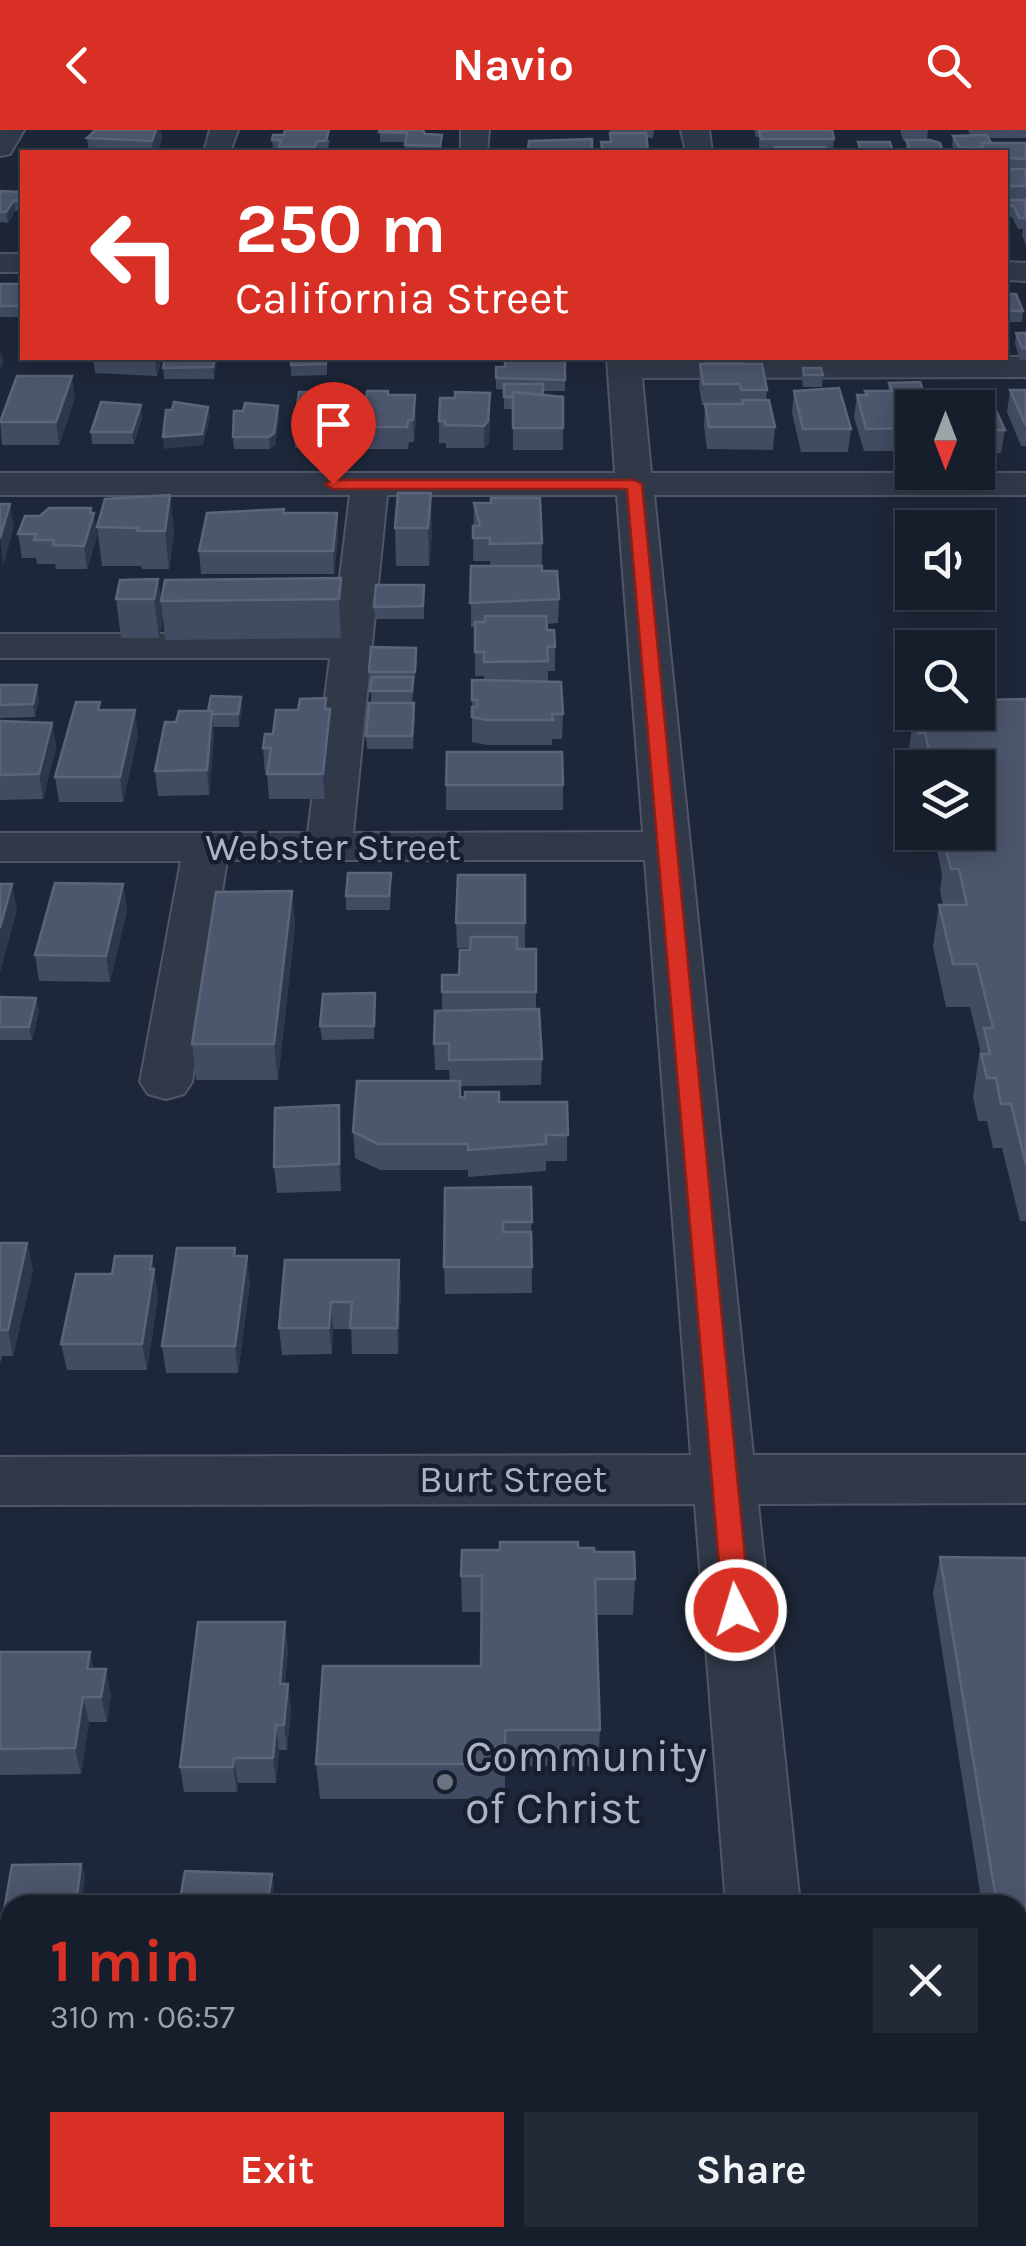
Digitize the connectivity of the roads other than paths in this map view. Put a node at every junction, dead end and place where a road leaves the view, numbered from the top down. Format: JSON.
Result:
{"nodes":[{"id":1,"x":10,"y":130,"type":"edge"},
{"id":2,"x":0,"y":148,"type":"edge"},
{"id":3,"x":623,"y":363,"type":"edge"},
{"id":4,"x":1026,"y":367,"type":"edge"},
{"id":5,"x":0,"y":484,"type":"edge"},
{"id":6,"x":370,"y":484,"type":"junction"},
{"id":7,"x":634,"y":484,"type":"junction"},
{"id":8,"x":1026,"y":484,"type":"edge"},
{"id":9,"x":0,"y":646,"type":"edge"},
{"id":10,"x":351,"y":646,"type":"junction"},
{"id":11,"x":666,"y":846,"type":"junction"},
{"id":12,"x":0,"y":847,"type":"edge"},
{"id":13,"x":206,"y":847,"type":"junction"},
{"id":14,"x":329,"y":847,"type":"junction"},
{"id":15,"x":166,"y":1082,"type":"dead end"},
{"id":16,"x":724,"y":1479,"type":"junction"},
{"id":17,"x":1026,"y":1479,"type":"edge"},
{"id":18,"x":0,"y":1481,"type":"edge"},
{"id":19,"x":762,"y":1895,"type":"edge"}],
"edges":[{"from":1,"to":2,"type":"street"},
{"from":3,"to":4,"type":"street"},
{"from":3,"to":7,"type":"street"},
{"from":5,"to":6,"type":"street"},
{"from":6,"to":7,"type":"street"},
{"from":6,"to":10,"type":"street"},
{"from":7,"to":8,"type":"street"},
{"from":7,"to":11,"type":"street"},
{"from":9,"to":10,"type":"street"},
{"from":10,"to":14,"type":"street"},
{"from":11,"to":14,"type":"street","name":"Webster Street"},
{"from":11,"to":16,"type":"street"},
{"from":12,"to":13,"type":"street","name":"Webster Street"},
{"from":13,"to":14,"type":"street","name":"Webster Street"},
{"from":13,"to":15,"type":"street"},
{"from":16,"to":17,"type":"street","name":"Burt Street"},
{"from":16,"to":18,"type":"street","name":"Burt Street"},
{"from":16,"to":19,"type":"street"}]}
